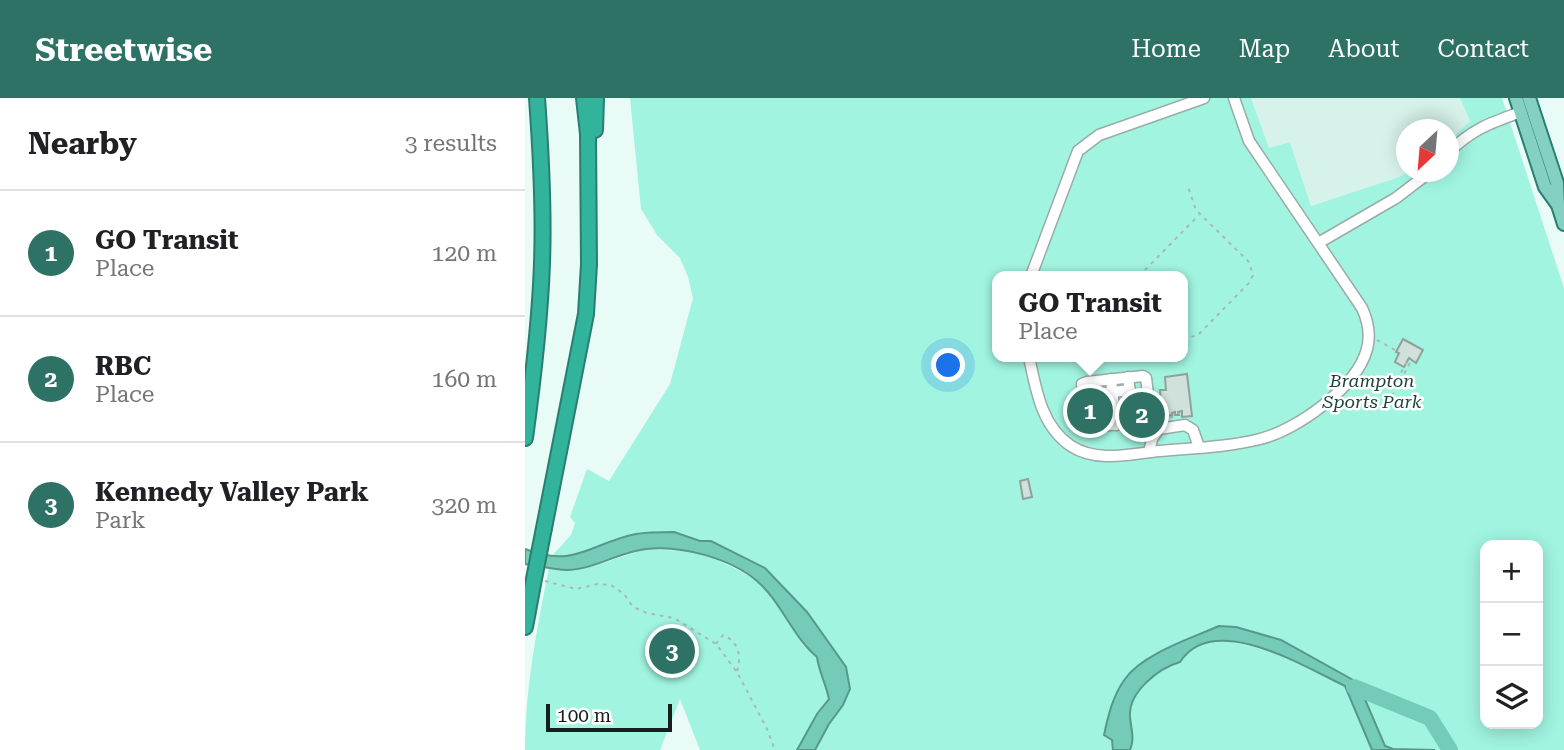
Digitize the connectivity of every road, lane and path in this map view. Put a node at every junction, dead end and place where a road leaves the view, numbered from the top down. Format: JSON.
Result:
{"nodes":[{"id":1,"x":537,"y":98,"type":"edge"},
{"id":2,"x":585,"y":98,"type":"edge"},
{"id":3,"x":596,"y":98,"type":"edge"},
{"id":4,"x":1204,"y":98,"type":"edge"},
{"id":5,"x":1234,"y":98,"type":"edge"},
{"id":6,"x":1516,"y":98,"type":"edge"},
{"id":7,"x":1529,"y":98,"type":"edge"},
{"id":8,"x":1521,"y":112,"type":"junction"},
{"id":9,"x":1459,"y":143,"type":"edge"},
{"id":10,"x":1417,"y":182,"type":"edge"},
{"id":11,"x":1188,"y":187,"type":"dead end"},
{"id":12,"x":1558,"y":205,"type":"junction"},
{"id":13,"x":1200,"y":214,"type":"junction"},
{"id":14,"x":1564,"y":224,"type":"edge"},
{"id":15,"x":1320,"y":242,"type":"junction"},
{"id":16,"x":589,"y":264,"type":"junction"},
{"id":17,"x":1033,"y":271,"type":"edge"},
{"id":18,"x":1144,"y":271,"type":"edge"},
{"id":19,"x":1369,"y":336,"type":"junction"},
{"id":20,"x":1188,"y":338,"type":"edge"},
{"id":21,"x":1395,"y":349,"type":"dead end"},
{"id":22,"x":1410,"y":360,"type":"dead end"},
{"id":23,"x":1030,"y":362,"type":"edge"},
{"id":24,"x":1128,"y":377,"type":"junction"},
{"id":25,"x":1111,"y":379,"type":"junction"},
{"id":26,"x":1130,"y":390,"type":"junction"},
{"id":27,"x":1112,"y":392,"type":"junction"},
{"id":28,"x":1392,"y":396,"type":"dead end"},
{"id":29,"x":1096,"y":402,"type":"junction"},
{"id":30,"x":1149,"y":404,"type":"junction"},
{"id":31,"x":1132,"y":407,"type":"junction"},
{"id":32,"x":1114,"y":409,"type":"junction"},
{"id":33,"x":1177,"y":417,"type":"dead end"},
{"id":34,"x":1155,"y":418,"type":"dead end"},
{"id":35,"x":1134,"y":423,"type":"junction"},
{"id":36,"x":1116,"y":425,"type":"junction"},
{"id":37,"x":525,"y":438,"type":"edge"},
{"id":38,"x":1199,"y":447,"type":"junction"},
{"id":39,"x":1149,"y":452,"type":"junction"},
{"id":40,"x":536,"y":581,"type":"junction"},
{"id":41,"x":525,"y":627,"type":"edge"},
{"id":42,"x":716,"y":643,"type":"junction"},
{"id":43,"x":737,"y":672,"type":"junction"},
{"id":44,"x":775,"y":750,"type":"edge"}],
"edges":[{"from":1,"to":37,"type":"highway"},
{"from":2,"to":16,"type":"highway"},
{"from":3,"to":16,"type":"highway"},
{"from":4,"to":17,"type":"lane"},
{"from":5,"to":15,"type":"lane"},
{"from":6,"to":8,"type":"main road"},
{"from":7,"to":12,"type":"main road"},
{"from":8,"to":9,"type":"lane"},
{"from":8,"to":12,"type":"main road"},
{"from":10,"to":15,"type":"lane"},
{"from":11,"to":13,"type":"path"},
{"from":12,"to":14,"type":"main road"},
{"from":13,"to":18,"type":"path"},
{"from":13,"to":20,"type":"path"},
{"from":15,"to":19,"type":"lane"},
{"from":16,"to":40,"type":"highway","bridge":true},
{"from":19,"to":21,"type":"path"},
{"from":19,"to":38,"type":"lane"},
{"from":22,"to":28,"type":"path"},
{"from":23,"to":39,"type":"lane"},
{"from":24,"to":25,"type":"lane"},
{"from":24,"to":26,"type":"lane"},
{"from":24,"to":30,"type":"lane"},
{"from":25,"to":27,"type":"lane"},
{"from":25,"to":29,"type":"lane"},
{"from":26,"to":27,"type":"lane"},
{"from":26,"to":31,"type":"lane"},
{"from":27,"to":29,"type":"lane"},
{"from":27,"to":32,"type":"lane"},
{"from":29,"to":32,"type":"lane"},
{"from":29,"to":36,"type":"lane"},
{"from":30,"to":31,"type":"lane"},
{"from":30,"to":35,"type":"lane"},
{"from":31,"to":32,"type":"lane"},
{"from":31,"to":35,"type":"lane"},
{"from":32,"to":36,"type":"lane"},
{"from":33,"to":34,"type":"path"},
{"from":35,"to":36,"type":"lane"},
{"from":38,"to":39,"type":"lane"},
{"from":38,"to":39,"type":"lane"},
{"from":40,"to":41,"type":"highway"},
{"from":40,"to":42,"type":"path"},
{"from":42,"to":43,"type":"path"},
{"from":42,"to":43,"type":"path"},
{"from":43,"to":44,"type":"path"}]}
